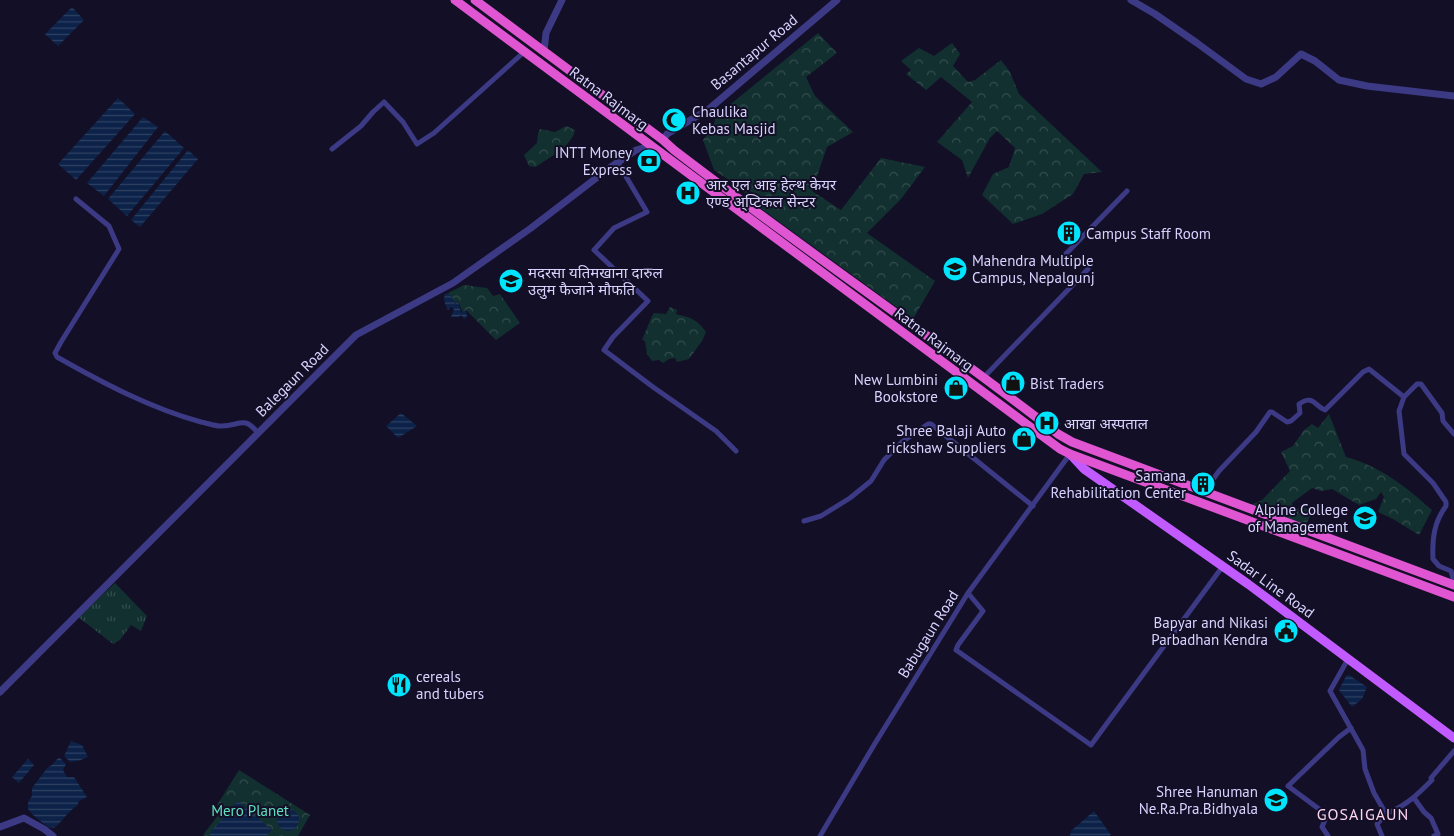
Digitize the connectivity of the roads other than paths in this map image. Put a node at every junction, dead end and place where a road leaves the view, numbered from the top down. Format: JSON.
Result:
{"nodes":[{"id":1,"x":455,"y":0,"type":"edge"},
{"id":2,"x":475,"y":0,"type":"edge"},
{"id":3,"x":562,"y":0,"type":"edge"},
{"id":4,"x":837,"y":0,"type":"edge"},
{"id":5,"x":1131,"y":0,"type":"edge"},
{"id":6,"x":524,"y":52,"type":"junction"},
{"id":7,"x":544,"y":52,"type":"junction"},
{"id":8,"x":1454,"y":96,"type":"edge"},
{"id":9,"x":663,"y":140,"type":"junction"},
{"id":10,"x":650,"y":146,"type":"junction"},
{"id":11,"x":332,"y":149,"type":"dead end"},
{"id":12,"x":618,"y":163,"type":"junction"},
{"id":13,"x":1127,"y":191,"type":"dead end"},
{"id":14,"x":76,"y":199,"type":"dead end"},
{"id":15,"x":1059,"y":262,"type":"dead end"},
{"id":16,"x":1088,"y":269,"type":"dead end"},
{"id":17,"x":988,"y":380,"type":"junction"},
{"id":18,"x":1404,"y":397,"type":"junction"},
{"id":19,"x":258,"y":434,"type":"junction"},
{"id":20,"x":1454,"y":434,"type":"edge"},
{"id":21,"x":736,"y":451,"type":"dead end"},
{"id":22,"x":1070,"y":454,"type":"junction"},
{"id":23,"x":1209,"y":492,"type":"junction"},
{"id":24,"x":1034,"y":506,"type":"junction"},
{"id":25,"x":804,"y":521,"type":"dead end"},
{"id":26,"x":1223,"y":566,"type":"junction"},
{"id":27,"x":1454,"y":584,"type":"edge"},
{"id":28,"x":968,"y":593,"type":"junction"},
{"id":29,"x":1454,"y":597,"type":"edge"},
{"id":30,"x":1348,"y":659,"type":"junction"},
{"id":31,"x":0,"y":692,"type":"edge"},
{"id":32,"x":1351,"y":728,"type":"junction"},
{"id":33,"x":1454,"y":738,"type":"edge"},
{"id":34,"x":1454,"y":751,"type":"edge"},
{"id":35,"x":1414,"y":798,"type":"junction"},
{"id":36,"x":1386,"y":814,"type":"junction"},
{"id":37,"x":0,"y":827,"type":"edge"},
{"id":38,"x":53,"y":836,"type":"edge"},
{"id":39,"x":820,"y":836,"type":"edge"},
{"id":40,"x":1328,"y":836,"type":"edge"},
{"id":41,"x":1382,"y":836,"type":"edge"},
{"id":42,"x":1434,"y":836,"type":"edge"}],
"edges":[{"from":1,"to":6,"type":"highway","name":"Ratna Rajmarg"},
{"from":2,"to":7,"type":"highway","name":"Ratna Rajmarg"},
{"from":3,"to":7,"type":"street"},
{"from":4,"to":9,"type":"street","name":"Basantapur Road"},
{"from":5,"to":8,"type":"street"},
{"from":6,"to":10,"type":"highway","name":"Ratna Rajmarg"},
{"from":6,"to":11,"type":"street"},
{"from":7,"to":9,"type":"highway","name":"Ratna Rajmarg"},
{"from":9,"to":17,"type":"highway","name":"Ratna Rajmarg"},
{"from":10,"to":12,"type":"street","name":"Balegaun Road"},
{"from":10,"to":22,"type":"highway","name":"Ratna Rajmarg"},
{"from":12,"to":19,"type":"street","name":"Balegaun Road"},
{"from":12,"to":21,"type":"street"},
{"from":13,"to":15,"type":"street"},
{"from":14,"to":19,"type":"street"},
{"from":16,"to":17,"type":"street"},
{"from":17,"to":23,"type":"highway","name":"Ratna Rajmarg"},
{"from":18,"to":20,"type":"street"},
{"from":18,"to":23,"type":"street"},
{"from":18,"to":27,"type":"street"},
{"from":19,"to":31,"type":"street","name":"Balegaun Road"},
{"from":22,"to":24,"type":"street","name":"Babugaun Road"},
{"from":22,"to":26,"type":"main road","name":"Sadar Line Road"},
{"from":22,"to":29,"type":"highway","name":"Ratna Rajmarg"},
{"from":23,"to":27,"type":"highway","name":"Ratna Rajmarg"},
{"from":24,"to":25,"type":"street"},
{"from":24,"to":28,"type":"street","name":"Babugaun Road"},
{"from":26,"to":28,"type":"street"},
{"from":26,"to":30,"type":"main road","name":"Sadar Line Road"},
{"from":28,"to":39,"type":"street","name":"Babugaun Road"},
{"from":30,"to":32,"type":"street"},
{"from":30,"to":33,"type":"main road","name":"Sadar Line Road"},
{"from":32,"to":36,"type":"street"},
{"from":32,"to":40,"type":"street"},
{"from":34,"to":35,"type":"street"},
{"from":35,"to":36,"type":"street"},
{"from":35,"to":42,"type":"street"},
{"from":36,"to":41,"type":"street"},
{"from":37,"to":38,"type":"street"}]}
